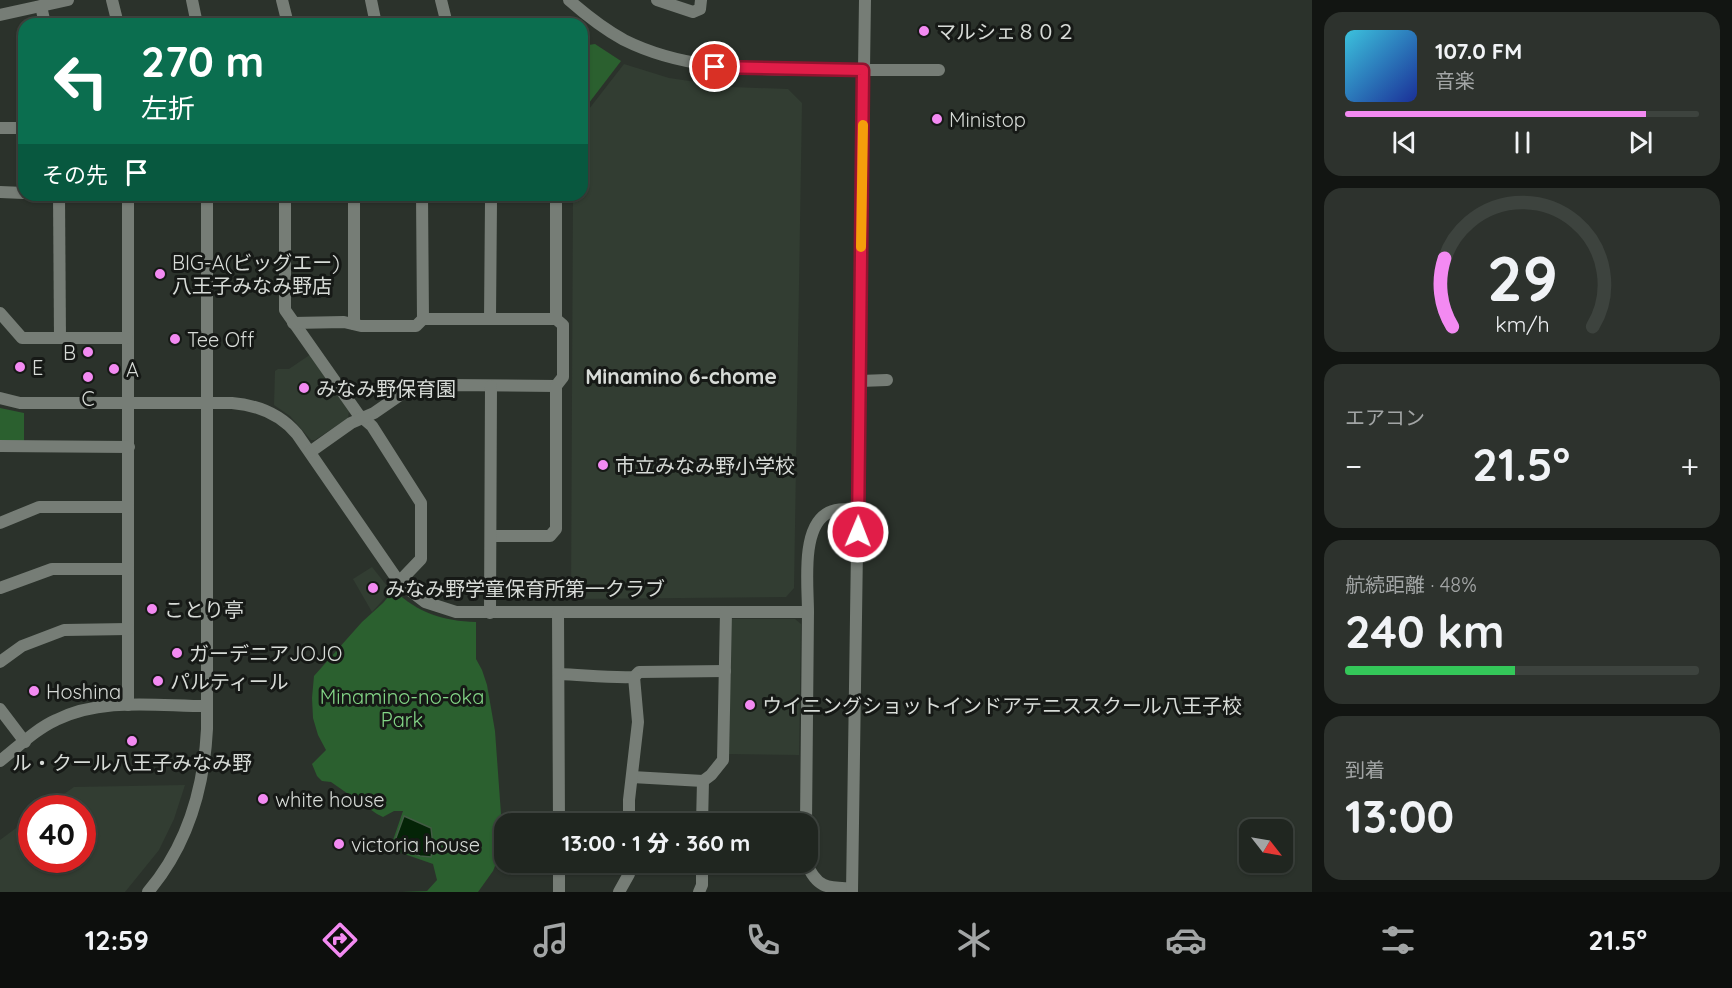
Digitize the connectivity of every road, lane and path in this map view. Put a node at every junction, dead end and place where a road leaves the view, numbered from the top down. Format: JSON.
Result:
{"nodes":[{"id":1,"x":68,"y":0,"type":"edge"},
{"id":2,"x":112,"y":0,"type":"edge"},
{"id":3,"x":192,"y":0,"type":"edge"},
{"id":4,"x":282,"y":0,"type":"edge"},
{"id":5,"x":370,"y":0,"type":"edge"},
{"id":6,"x":441,"y":0,"type":"edge"},
{"id":7,"x":569,"y":0,"type":"edge"},
{"id":8,"x":657,"y":0,"type":"edge"},
{"id":9,"x":701,"y":0,"type":"edge"},
{"id":10,"x":865,"y":0,"type":"edge"},
{"id":11,"x":41,"y":6,"type":"junction"},
{"id":12,"x":0,"y":15,"type":"edge"},
{"id":13,"x":44,"y":18,"type":"edge"},
{"id":14,"x":116,"y":18,"type":"edge"},
{"id":15,"x":196,"y":18,"type":"edge"},
{"id":16,"x":286,"y":18,"type":"edge"},
{"id":17,"x":374,"y":18,"type":"edge"},
{"id":18,"x":446,"y":18,"type":"edge"},
{"id":19,"x":582,"y":18,"type":"edge"},
{"id":20,"x":588,"y":22,"type":"edge"},
{"id":21,"x":863,"y":70,"type":"junction"},
{"id":22,"x":939,"y":70,"type":"dead end"},
{"id":23,"x":0,"y":128,"type":"edge"},
{"id":24,"x":18,"y":128,"type":"edge"},
{"id":25,"x":0,"y":192,"type":"edge"},
{"id":26,"x":18,"y":193,"type":"edge"},
{"id":27,"x":59,"y":201,"type":"edge"},
{"id":28,"x":128,"y":201,"type":"edge"},
{"id":29,"x":207,"y":201,"type":"edge"},
{"id":30,"x":285,"y":201,"type":"edge"},
{"id":31,"x":354,"y":201,"type":"edge"},
{"id":32,"x":422,"y":201,"type":"edge"},
{"id":33,"x":491,"y":201,"type":"edge"},
{"id":34,"x":556,"y":201,"type":"edge"},
{"id":35,"x":0,"y":313,"type":"edge"},
{"id":36,"x":423,"y":319,"type":"junction"},
{"id":37,"x":490,"y":319,"type":"junction"},
{"id":38,"x":556,"y":319,"type":"junction"},
{"id":39,"x":293,"y":323,"type":"junction"},
{"id":40,"x":354,"y":324,"type":"junction"},
{"id":41,"x":60,"y":338,"type":"junction"},
{"id":42,"x":127,"y":338,"type":"junction"},
{"id":43,"x":887,"y":380,"type":"dead end"},
{"id":44,"x":860,"y":381,"type":"junction"},
{"id":45,"x":491,"y":386,"type":"junction"},
{"id":46,"x":556,"y":386,"type":"junction"},
{"id":47,"x":0,"y":398,"type":"edge"},
{"id":48,"x":129,"y":403,"type":"junction"},
{"id":49,"x":206,"y":403,"type":"junction"},
{"id":50,"x":363,"y":418,"type":"junction"},
{"id":51,"x":0,"y":446,"type":"edge"},
{"id":52,"x":129,"y":447,"type":"junction"},
{"id":53,"x":310,"y":452,"type":"junction"},
{"id":54,"x":128,"y":507,"type":"junction"},
{"id":55,"x":858,"y":509,"type":"junction"},
{"id":56,"x":0,"y":523,"type":"edge"},
{"id":57,"x":491,"y":536,"type":"junction"},
{"id":58,"x":128,"y":569,"type":"junction"},
{"id":59,"x":399,"y":582,"type":"junction"},
{"id":60,"x":0,"y":588,"type":"edge"},
{"id":61,"x":558,"y":612,"type":"junction"},
{"id":62,"x":726,"y":612,"type":"junction"},
{"id":63,"x":808,"y":612,"type":"junction"},
{"id":64,"x":490,"y":613,"type":"junction"},
{"id":65,"x":128,"y":629,"type":"junction"},
{"id":66,"x":0,"y":662,"type":"edge"},
{"id":67,"x":725,"y":671,"type":"junction"},
{"id":68,"x":559,"y":674,"type":"junction"},
{"id":69,"x":634,"y":677,"type":"junction"},
{"id":70,"x":128,"y":705,"type":"junction"},
{"id":71,"x":207,"y":706,"type":"junction"},
{"id":72,"x":0,"y":709,"type":"edge"},
{"id":73,"x":25,"y":742,"type":"junction"},
{"id":74,"x":0,"y":761,"type":"edge"},
{"id":75,"x":632,"y":777,"type":"junction"},
{"id":76,"x":703,"y":781,"type":"junction"},
{"id":77,"x":559,"y":813,"type":"edge"},
{"id":78,"x":630,"y":813,"type":"edge"},
{"id":79,"x":702,"y":813,"type":"edge"},
{"id":80,"x":806,"y":813,"type":"edge"},
{"id":81,"x":559,"y":873,"type":"edge"},
{"id":82,"x":628,"y":873,"type":"edge"},
{"id":83,"x":702,"y":873,"type":"edge"},
{"id":84,"x":810,"y":873,"type":"edge"},
{"id":85,"x":852,"y":890,"type":"edge"},
{"id":86,"x":148,"y":892,"type":"edge"},
{"id":87,"x":559,"y":892,"type":"edge"},
{"id":88,"x":619,"y":892,"type":"edge"},
{"id":89,"x":699,"y":892,"type":"edge"}],
"edges":[{"from":1,"to":11,"type":"street"},
{"from":2,"to":14,"type":"street"},
{"from":3,"to":15,"type":"street"},
{"from":4,"to":16,"type":"street"},
{"from":5,"to":17,"type":"street"},
{"from":6,"to":18,"type":"street"},
{"from":7,"to":19,"type":"street"},
{"from":8,"to":9,"type":"street"},
{"from":10,"to":21,"type":"street"},
{"from":11,"to":12,"type":"street"},
{"from":11,"to":13,"type":"street"},
{"from":20,"to":21,"type":"street"},
{"from":21,"to":22,"type":"street"},
{"from":21,"to":44,"type":"street"},
{"from":23,"to":24,"type":"street"},
{"from":25,"to":26,"type":"street"},
{"from":27,"to":41,"type":"street"},
{"from":28,"to":42,"type":"street"},
{"from":29,"to":49,"type":"street"},
{"from":30,"to":39,"type":"street"},
{"from":31,"to":40,"type":"street"},
{"from":32,"to":36,"type":"street"},
{"from":33,"to":37,"type":"street"},
{"from":34,"to":38,"type":"street"},
{"from":35,"to":41,"type":"street"},
{"from":36,"to":37,"type":"street"},
{"from":36,"to":40,"type":"street"},
{"from":37,"to":38,"type":"street"},
{"from":38,"to":46,"type":"street"},
{"from":39,"to":40,"type":"street"},
{"from":39,"to":50,"type":"street"},
{"from":41,"to":42,"type":"street"},
{"from":42,"to":48,"type":"street"},
{"from":43,"to":44,"type":"street"},
{"from":44,"to":55,"type":"street"},
{"from":45,"to":46,"type":"street"},
{"from":45,"to":50,"type":"street"},
{"from":45,"to":57,"type":"street"},
{"from":46,"to":57,"type":"street"},
{"from":47,"to":48,"type":"street"},
{"from":48,"to":49,"type":"street"},
{"from":48,"to":52,"type":"street"},
{"from":49,"to":53,"type":"street"},
{"from":49,"to":71,"type":"street"},
{"from":50,"to":53,"type":"street"},
{"from":50,"to":59,"type":"street"},
{"from":51,"to":52,"type":"street"},
{"from":52,"to":54,"type":"street"},
{"from":53,"to":59,"type":"street"},
{"from":54,"to":56,"type":"street"},
{"from":54,"to":58,"type":"street"},
{"from":55,"to":63,"type":"street"},
{"from":55,"to":85,"type":"street"},
{"from":57,"to":64,"type":"street"},
{"from":58,"to":60,"type":"street"},
{"from":58,"to":65,"type":"street"},
{"from":59,"to":64,"type":"street"},
{"from":61,"to":62,"type":"street"},
{"from":61,"to":64,"type":"street"},
{"from":61,"to":68,"type":"street"},
{"from":62,"to":63,"type":"street"},
{"from":62,"to":67,"type":"street"},
{"from":63,"to":80,"type":"street"},
{"from":65,"to":66,"type":"street"},
{"from":65,"to":70,"type":"street"},
{"from":67,"to":69,"type":"street"},
{"from":67,"to":76,"type":"street"},
{"from":68,"to":69,"type":"street"},
{"from":68,"to":77,"type":"street"},
{"from":69,"to":75,"type":"street"},
{"from":70,"to":71,"type":"street"},
{"from":70,"to":73,"type":"street"},
{"from":71,"to":86,"type":"street"},
{"from":72,"to":73,"type":"street"},
{"from":73,"to":74,"type":"street"},
{"from":75,"to":76,"type":"street"},
{"from":75,"to":78,"type":"street"},
{"from":76,"to":79,"type":"street"},
{"from":81,"to":87,"type":"street"},
{"from":82,"to":88,"type":"street"},
{"from":83,"to":89,"type":"street"},
{"from":84,"to":85,"type":"street"}]}
